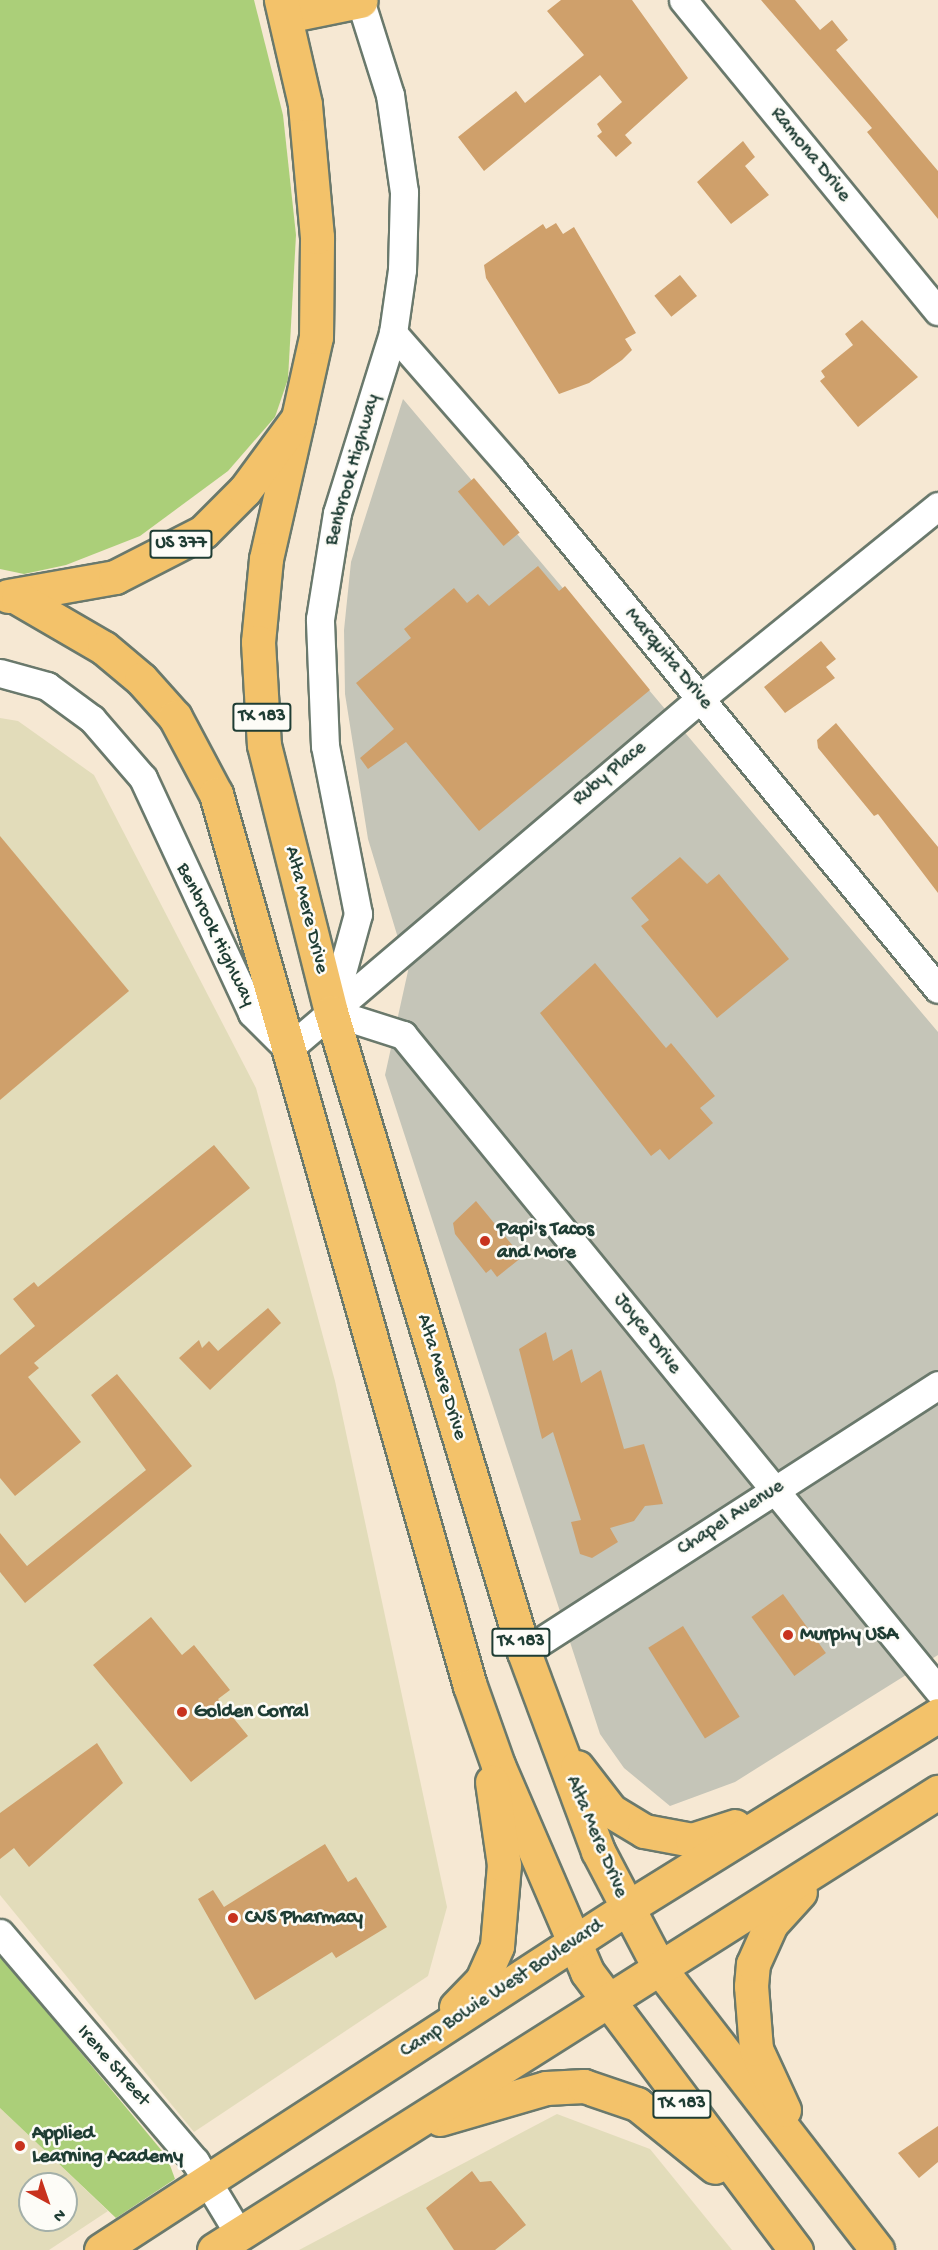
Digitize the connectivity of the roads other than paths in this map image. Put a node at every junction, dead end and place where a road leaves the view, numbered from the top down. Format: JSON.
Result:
{"nodes":[{"id":1,"x":360,"y":0,"type":"edge"},
{"id":2,"x":683,"y":0,"type":"edge"},
{"id":3,"x":284,"y":8,"type":"edge"},
{"id":4,"x":938,"y":311,"type":"edge"},
{"id":5,"x":393,"y":333,"type":"junction"},
{"id":6,"x":298,"y":418,"type":"junction"},
{"id":7,"x":938,"y":506,"type":"edge"},
{"id":8,"x":9,"y":596,"type":"edge"},
{"id":9,"x":0,"y":673,"type":"edge"},
{"id":10,"x":701,"y":698,"type":"junction"},
{"id":11,"x":938,"y":989,"type":"edge"},
{"id":12,"x":331,"y":1012,"type":"junction"},
{"id":13,"x":288,"y":1049,"type":"junction"},
{"id":14,"x":938,"y":1385,"type":"edge"},
{"id":15,"x":774,"y":1491,"type":"junction"},
{"id":16,"x":524,"y":1652,"type":"junction"},
{"id":17,"x":938,"y":1690,"type":"edge"},
{"id":18,"x":927,"y":1722,"type":"edge"},
{"id":19,"x":484,"y":1724,"type":"junction"},
{"id":20,"x":554,"y":1737,"type":"junction"},
{"id":21,"x":938,"y":1792,"type":"edge"},
{"id":22,"x":881,"y":1829,"type":"junction"},
{"id":23,"x":627,"y":1908,"type":"junction"},
{"id":24,"x":0,"y":1933,"type":"edge"},
{"id":25,"x":571,"y":1943,"type":"junction"},
{"id":26,"x":660,"y":1970,"type":"junction"},
{"id":27,"x":606,"y":2002,"type":"junction"},
{"id":28,"x":417,"y":2044,"type":"junction"},
{"id":29,"x":425,"y":2118,"type":"junction"},
{"id":30,"x":812,"y":2165,"type":"junction"},
{"id":31,"x":204,"y":2182,"type":"junction"},
{"id":32,"x":760,"y":2204,"type":"junction"},
{"id":33,"x":227,"y":2242,"type":"edge"},
{"id":34,"x":101,"y":2250,"type":"edge"},
{"id":35,"x":796,"y":2250,"type":"edge"},
{"id":36,"x":877,"y":2250,"type":"edge"}],
"edges":[{"from":1,"to":3,"type":"main road"},
{"from":1,"to":5,"type":"street","name":"Benbrook Highway"},
{"from":2,"to":4,"type":"street","name":"Ramona Drive"},
{"from":3,"to":6,"type":"main road","number":"US 377"},
{"from":5,"to":10,"type":"street","name":"Marquita Drive"},
{"from":5,"to":12,"type":"street","name":"Benbrook Highway"},
{"from":6,"to":8,"type":"main road","number":"US 377"},
{"from":6,"to":12,"type":"main road","name":"Alta Mere Drive","number":"TX 183"},
{"from":7,"to":10,"type":"street","name":"Ruby Place"},
{"from":8,"to":13,"type":"main road","number":"TX 183"},
{"from":9,"to":13,"type":"street","name":"Benbrook Highway"},
{"from":10,"to":11,"type":"street","name":"Marquita Drive"},
{"from":10,"to":12,"type":"street","name":"Ruby Place"},
{"from":12,"to":13,"type":"street","name":"Ruby Place"},
{"from":12,"to":15,"type":"street","name":"Joyce Drive"},
{"from":12,"to":16,"type":"main road","name":"Alta Mere Drive","number":"TX 183"},
{"from":13,"to":19,"type":"main road","number":"TX 183"},
{"from":14,"to":15,"type":"street","name":"Chapel Avenue"},
{"from":15,"to":16,"type":"street","name":"Chapel Avenue"},
{"from":15,"to":17,"type":"street","name":"Joyce Drive"},
{"from":16,"to":20,"type":"main road","name":"Alta Mere Drive","number":"TX 183"},
{"from":18,"to":20,"type":"main road"},
{"from":18,"to":23,"type":"main road","name":"Camp Bowie West Boulevard"},
{"from":19,"to":25,"type":"main road","number":"TX 183"},
{"from":19,"to":28,"type":"main road"},
{"from":20,"to":23,"type":"main road","name":"Alta Mere Drive","number":"TX 183"},
{"from":21,"to":22,"type":"main road"},
{"from":22,"to":26,"type":"main road"},
{"from":22,"to":30,"type":"main road"},
{"from":23,"to":25,"type":"main road","name":"Camp Bowie West Boulevard"},
{"from":23,"to":26,"type":"main road","name":"Alta Mere Drive","number":"TX 183"},
{"from":24,"to":31,"type":"street","name":"Irene Street"},
{"from":25,"to":27,"type":"main road","number":"TX 183"},
{"from":25,"to":28,"type":"main road","name":"Camp Bowie West Boulevard"},
{"from":26,"to":27,"type":"main road"},
{"from":26,"to":30,"type":"main road","name":"Alta Mere Drive","number":"TX 183"},
{"from":27,"to":29,"type":"main road"},
{"from":27,"to":32,"type":"main road","number":"TX 183"},
{"from":28,"to":31,"type":"main road","name":"Camp Bowie West Boulevard"},
{"from":29,"to":32,"type":"main road"},
{"from":29,"to":33,"type":"main road"},
{"from":30,"to":36,"type":"main road","name":"Alta Mere Drive","number":"TX 183"},
{"from":31,"to":33,"type":"street","name":"Irene Street"},
{"from":31,"to":34,"type":"main road","name":"Camp Bowie West Boulevard"},
{"from":32,"to":35,"type":"main road","number":"TX 183"}]}
